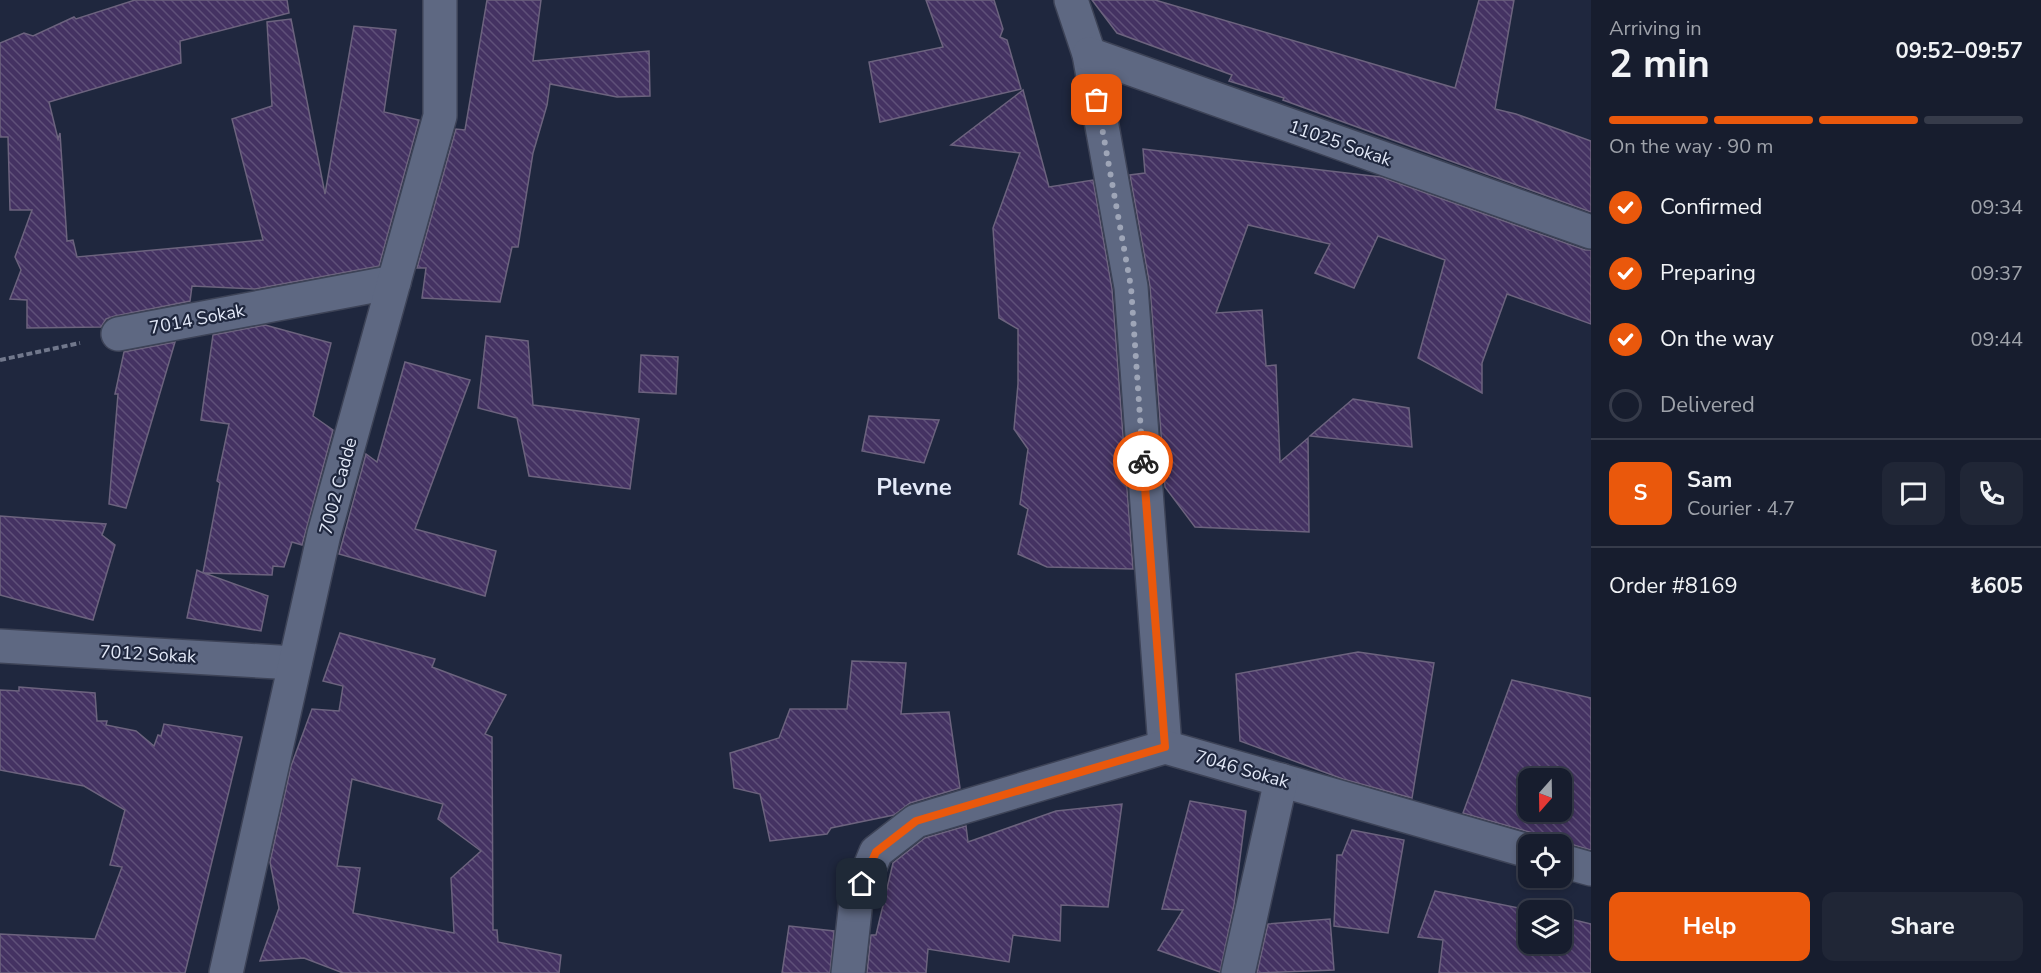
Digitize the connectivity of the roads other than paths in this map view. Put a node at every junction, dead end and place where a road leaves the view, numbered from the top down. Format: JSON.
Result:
{"nodes":[{"id":1,"x":440,"y":0,"type":"edge"},
{"id":2,"x":1071,"y":0,"type":"edge"},
{"id":3,"x":1089,"y":54,"type":"junction"},
{"id":4,"x":1591,"y":232,"type":"edge"},
{"id":5,"x":394,"y":282,"type":"junction"},
{"id":6,"x":118,"y":334,"type":"road end"},
{"id":7,"x":0,"y":646,"type":"edge"},
{"id":8,"x":295,"y":663,"type":"junction"},
{"id":9,"x":1165,"y":747,"type":"junction"},
{"id":10,"x":1281,"y":780,"type":"junction"},
{"id":11,"x":1518,"y":848,"type":"edge"},
{"id":12,"x":1572,"y":864,"type":"edge"},
{"id":13,"x":1591,"y":869,"type":"edge"},
{"id":14,"x":226,"y":973,"type":"edge"},
{"id":15,"x":848,"y":973,"type":"edge"},
{"id":16,"x":1238,"y":973,"type":"edge"}],
"edges":[{"from":1,"to":5,"type":"street","name":"7002 Cadde"},
{"from":2,"to":3,"type":"street"},
{"from":3,"to":4,"type":"street","name":"11025 Sokak"},
{"from":3,"to":9,"type":"street"},
{"from":5,"to":6,"type":"street","name":"7014 Sokak"},
{"from":5,"to":8,"type":"street","name":"7002 Cadde"},
{"from":7,"to":8,"type":"street","name":"7012 Sokak"},
{"from":8,"to":14,"type":"street","name":"7002 Cadde"},
{"from":9,"to":10,"type":"street","name":"7046 Sokak"},
{"from":9,"to":15,"type":"street"},
{"from":10,"to":11,"type":"street","name":"7046 Sokak"},
{"from":10,"to":16,"type":"street"},
{"from":12,"to":13,"type":"street"}]}
